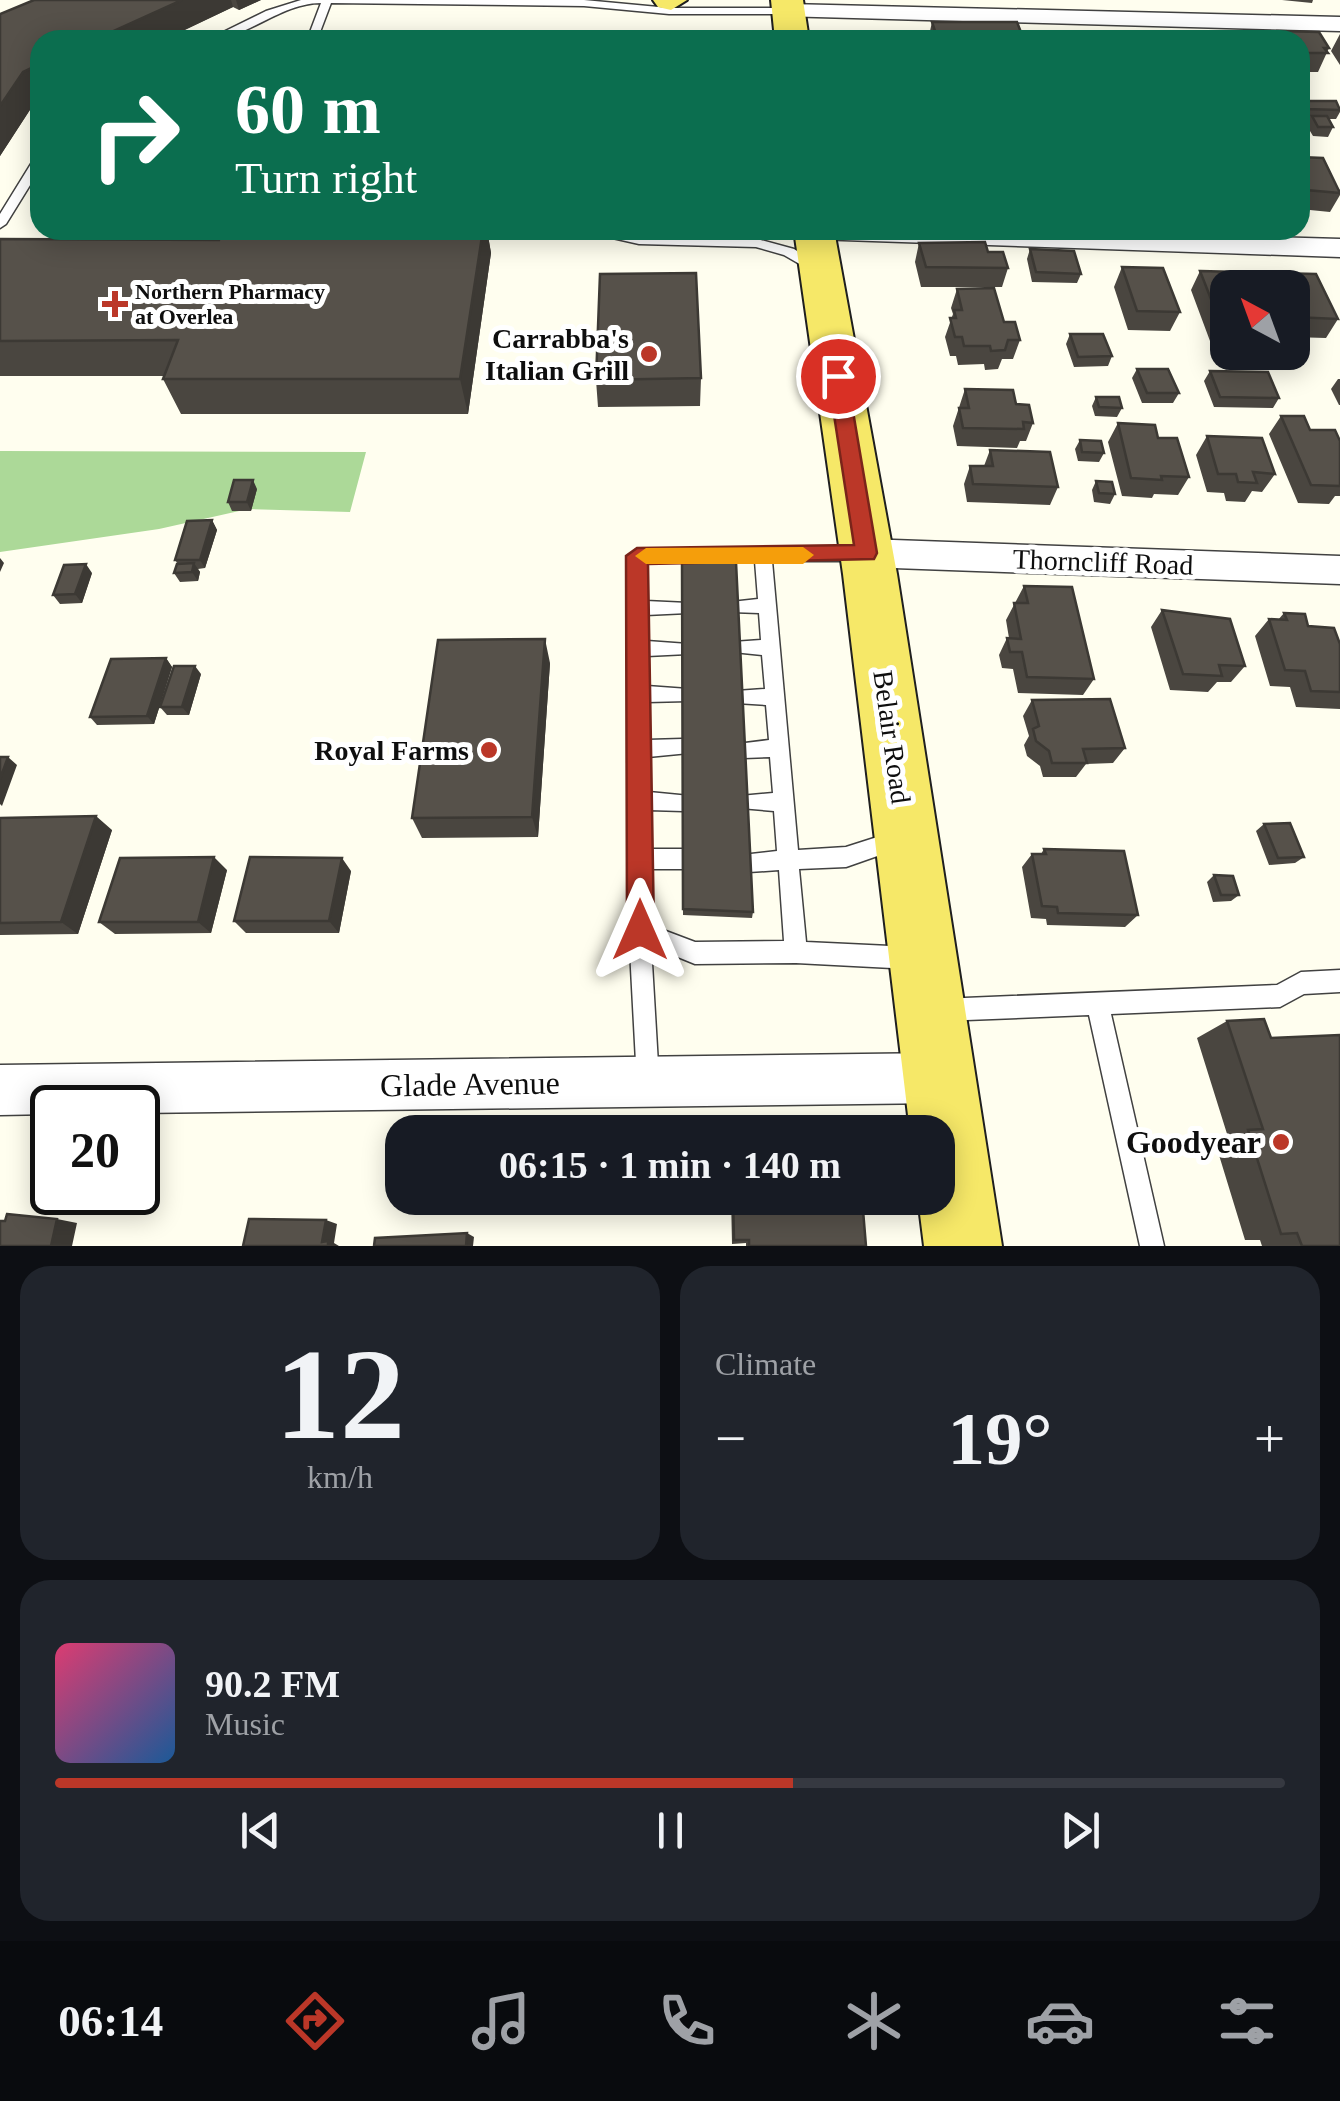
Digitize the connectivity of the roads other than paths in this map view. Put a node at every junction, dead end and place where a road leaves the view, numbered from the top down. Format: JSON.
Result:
{"nodes":[{"id":1,"x":327,"y":0,"type":"edge"},
{"id":2,"x":661,"y":2,"type":"edge"},
{"id":3,"x":917,"y":7,"type":"edge"},
{"id":4,"x":789,"y":17,"type":"edge"},
{"id":5,"x":1340,"y":24,"type":"edge"},
{"id":6,"x":233,"y":30,"type":"edge"},
{"id":7,"x":316,"y":30,"type":"edge"},
{"id":8,"x":1111,"y":30,"type":"edge"},
{"id":9,"x":30,"y":175,"type":"edge"},
{"id":10,"x":0,"y":224,"type":"edge"},
{"id":11,"x":638,"y":240,"type":"edge"},
{"id":12,"x":977,"y":240,"type":"edge"},
{"id":13,"x":1241,"y":240,"type":"edge"},
{"id":14,"x":816,"y":243,"type":"edge"},
{"id":15,"x":1340,"y":248,"type":"edge"},
{"id":16,"x":866,"y":553,"type":"junction"},
{"id":17,"x":763,"y":556,"type":"junction"},
{"id":18,"x":1340,"y":570,"type":"edge"},
{"id":19,"x":768,"y":605,"type":"junction"},
{"id":20,"x":738,"y":606,"type":"edge"},
{"id":21,"x":638,"y":608,"type":"junction"},
{"id":22,"x":682,"y":608,"type":"edge"},
{"id":23,"x":739,"y":647,"type":"edge"},
{"id":24,"x":638,"y":648,"type":"junction"},
{"id":25,"x":770,"y":648,"type":"junction"},
{"id":26,"x":682,"y":649,"type":"edge"},
{"id":27,"x":638,"y":694,"type":"junction"},
{"id":28,"x":682,"y":695,"type":"edge"},
{"id":29,"x":775,"y":696,"type":"junction"},
{"id":30,"x":742,"y":697,"type":"edge"},
{"id":31,"x":682,"y":748,"type":"edge"},
{"id":32,"x":780,"y":748,"type":"junction"},
{"id":33,"x":638,"y":749,"type":"junction"},
{"id":34,"x":744,"y":750,"type":"edge"},
{"id":35,"x":639,"y":801,"type":"junction"},
{"id":36,"x":683,"y":802,"type":"edge"},
{"id":37,"x":747,"y":802,"type":"edge"},
{"id":38,"x":784,"y":802,"type":"junction"},
{"id":39,"x":906,"y":837,"type":"junction"},
{"id":40,"x":640,"y":859,"type":"junction"},
{"id":41,"x":683,"y":859,"type":"edge"},
{"id":42,"x":789,"y":861,"type":"junction"},
{"id":43,"x":749,"y":862,"type":"edge"},
{"id":44,"x":640,"y":930,"type":"junction"},
{"id":45,"x":796,"y":952,"type":"junction"},
{"id":46,"x":1340,"y":980,"type":"edge"},
{"id":47,"x":927,"y":985,"type":"junction"},
{"id":48,"x":1098,"y":1005,"type":"junction"},
{"id":49,"x":940,"y":1078,"type":"junction"},
{"id":50,"x":648,"y":1081,"type":"junction"},
{"id":51,"x":0,"y":1090,"type":"edge"},
{"id":52,"x":964,"y":1246,"type":"edge"},
{"id":53,"x":1152,"y":1246,"type":"edge"}],
"edges":[{"from":1,"to":2,"type":"lane"},
{"from":1,"to":6,"type":"lane"},
{"from":1,"to":7,"type":"lane"},
{"from":2,"to":4,"type":"lane"},
{"from":2,"to":4,"type":"lane"},
{"from":3,"to":4,"type":"street"},
{"from":3,"to":8,"type":"street"},
{"from":5,"to":8,"type":"street"},
{"from":9,"to":10,"type":"lane"},
{"from":11,"to":14,"type":"lane"},
{"from":12,"to":14,"type":"street"},
{"from":13,"to":15,"type":"street"},
{"from":14,"to":16,"type":"main road","name":"Belair Road"},
{"from":16,"to":17,"type":"lane"},
{"from":16,"to":18,"type":"street","name":"Thorncliff Road"},
{"from":16,"to":39,"type":"main road","name":"Belair Road"},
{"from":17,"to":19,"type":"lane"},
{"from":17,"to":21,"type":"lane"},
{"from":19,"to":20,"type":"lane"},
{"from":19,"to":25,"type":"lane"},
{"from":21,"to":22,"type":"lane"},
{"from":21,"to":24,"type":"lane"},
{"from":23,"to":25,"type":"lane"},
{"from":24,"to":26,"type":"lane"},
{"from":24,"to":27,"type":"lane"},
{"from":25,"to":29,"type":"lane"},
{"from":27,"to":28,"type":"lane"},
{"from":27,"to":33,"type":"lane"},
{"from":29,"to":30,"type":"lane"},
{"from":29,"to":32,"type":"lane"},
{"from":31,"to":33,"type":"lane"},
{"from":32,"to":34,"type":"lane"},
{"from":32,"to":38,"type":"lane"},
{"from":33,"to":35,"type":"lane"},
{"from":35,"to":36,"type":"lane"},
{"from":35,"to":40,"type":"lane"},
{"from":37,"to":38,"type":"lane"},
{"from":38,"to":42,"type":"lane"},
{"from":39,"to":42,"type":"lane"},
{"from":39,"to":47,"type":"main road","name":"Belair Road"},
{"from":40,"to":41,"type":"lane"},
{"from":40,"to":44,"type":"lane"},
{"from":42,"to":43,"type":"lane"},
{"from":42,"to":45,"type":"lane"},
{"from":44,"to":45,"type":"lane"},
{"from":44,"to":50,"type":"lane"},
{"from":45,"to":47,"type":"lane"},
{"from":46,"to":48,"type":"lane"},
{"from":47,"to":48,"type":"lane"},
{"from":47,"to":49,"type":"main road","name":"Belair Road"},
{"from":48,"to":53,"type":"lane"},
{"from":49,"to":50,"type":"street","name":"Glade Avenue"},
{"from":49,"to":52,"type":"main road","name":"Belair Road"},
{"from":50,"to":51,"type":"street","name":"Glade Avenue"}]}
